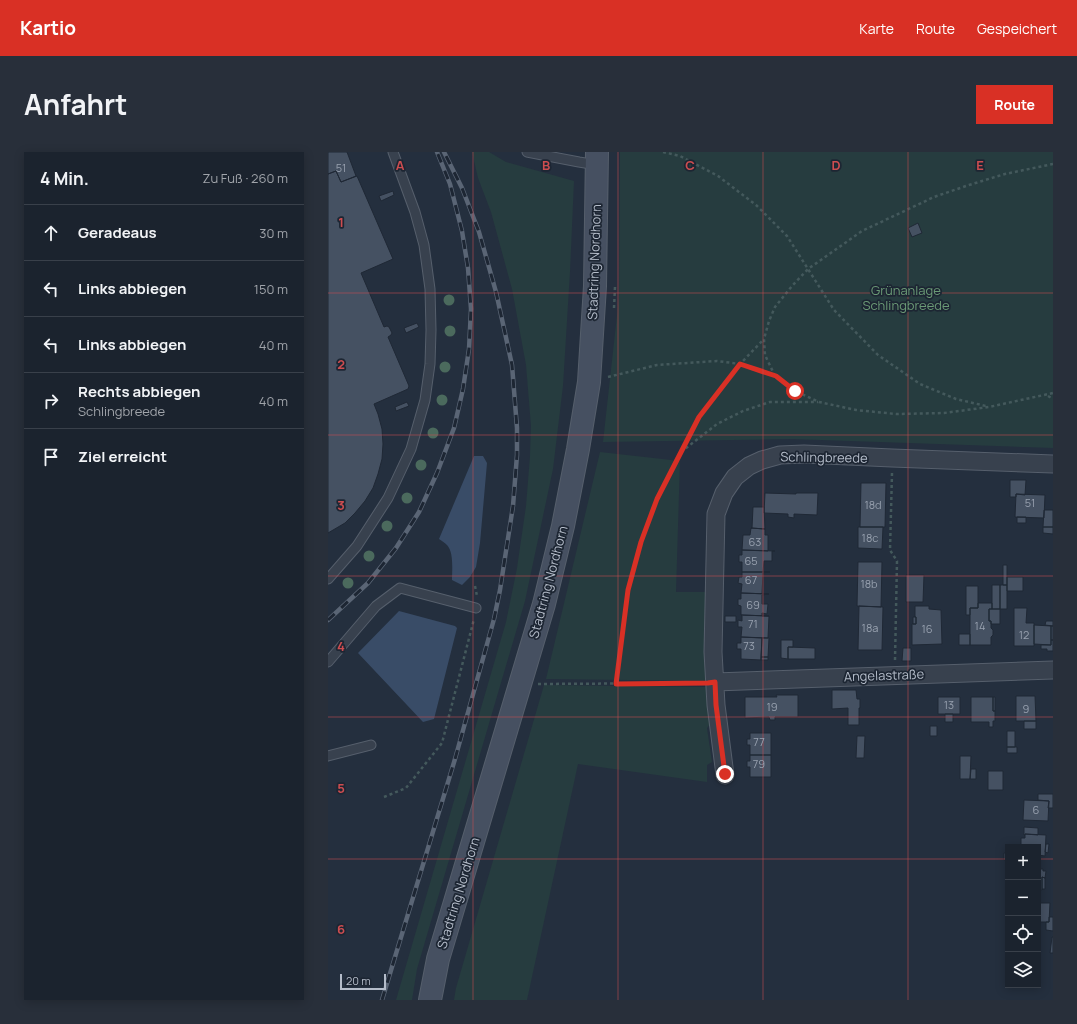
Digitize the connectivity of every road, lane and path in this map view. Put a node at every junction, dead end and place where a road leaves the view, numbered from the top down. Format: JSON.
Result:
{"nodes":[{"id":1,"x":393,"y":152,"type":"edge"},
{"id":2,"x":527,"y":152,"type":"edge"},
{"id":3,"x":663,"y":152,"type":"edge"},
{"id":4,"x":597,"y":158,"type":"edge"},
{"id":5,"x":1053,"y":164,"type":"edge"},
{"id":6,"x":808,"y":269,"type":"junction"},
{"id":7,"x":764,"y":339,"type":"junction"},
{"id":8,"x":740,"y":364,"type":"junction"},
{"id":9,"x":776,"y":376,"type":"junction"},
{"id":10,"x":606,"y":378,"type":"dead end"},
{"id":11,"x":1053,"y":393,"type":"edge"},
{"id":12,"x":1047,"y":395,"type":"junction"},
{"id":13,"x":1053,"y":399,"type":"edge"},
{"id":14,"x":819,"y":402,"type":"junction"},
{"id":15,"x":988,"y":407,"type":"junction"},
{"id":16,"x":679,"y":454,"type":"junction"},
{"id":17,"x":892,"y":458,"type":"junction"},
{"id":18,"x":1053,"y":464,"type":"edge"},
{"id":19,"x":328,"y":579,"type":"edge"},
{"id":20,"x":475,"y":586,"type":"dead end"},
{"id":21,"x":476,"y":608,"type":"junction"},
{"id":22,"x":328,"y":662,"type":"edge"},
{"id":23,"x":1053,"y":670,"type":"edge"},
{"id":24,"x":895,"y":675,"type":"junction"},
{"id":25,"x":715,"y":682,"type":"junction"},
{"id":26,"x":536,"y":684,"type":"dead end"},
{"id":27,"x":616,"y":684,"type":"junction"},
{"id":28,"x":371,"y":745,"type":"dead end"},
{"id":29,"x":328,"y":756,"type":"edge"},
{"id":30,"x":725,"y":774,"type":"dead end"},
{"id":31,"x":384,"y":797,"type":"dead end"},
{"id":32,"x":430,"y":1000,"type":"edge"}],
"edges":[{"from":1,"to":19,"type":"lane"},
{"from":2,"to":4,"type":"lane"},
{"from":3,"to":6,"type":"path"},
{"from":4,"to":32,"type":"main road","name":"Stadtring Nordhorn"},
{"from":5,"to":6,"type":"path"},
{"from":6,"to":7,"type":"path"},
{"from":6,"to":15,"type":"path"},
{"from":7,"to":8,"type":"path"},
{"from":7,"to":9,"type":"path"},
{"from":8,"to":9,"type":"path"},
{"from":8,"to":10,"type":"path"},
{"from":8,"to":16,"type":"path"},
{"from":9,"to":14,"type":"path"},
{"from":11,"to":12,"type":"path"},
{"from":12,"to":13,"type":"path"},
{"from":12,"to":15,"type":"path"},
{"from":14,"to":15,"type":"path"},
{"from":14,"to":16,"type":"path"},
{"from":16,"to":27,"type":"path"},
{"from":17,"to":18,"type":"street","name":"Schlingbreede"},
{"from":17,"to":24,"type":"path"},
{"from":17,"to":25,"type":"street","name":"Schlingbreede"},
{"from":20,"to":21,"type":"path"},
{"from":21,"to":22,"type":"lane"},
{"from":21,"to":31,"type":"path"},
{"from":23,"to":24,"type":"street","name":"Angelastraße"},
{"from":24,"to":25,"type":"street","name":"Angelastraße"},
{"from":25,"to":27,"type":"path"},
{"from":25,"to":30,"type":"street","name":"Schlingbreede"},
{"from":26,"to":27,"type":"path"},
{"from":28,"to":29,"type":"lane"}]}
